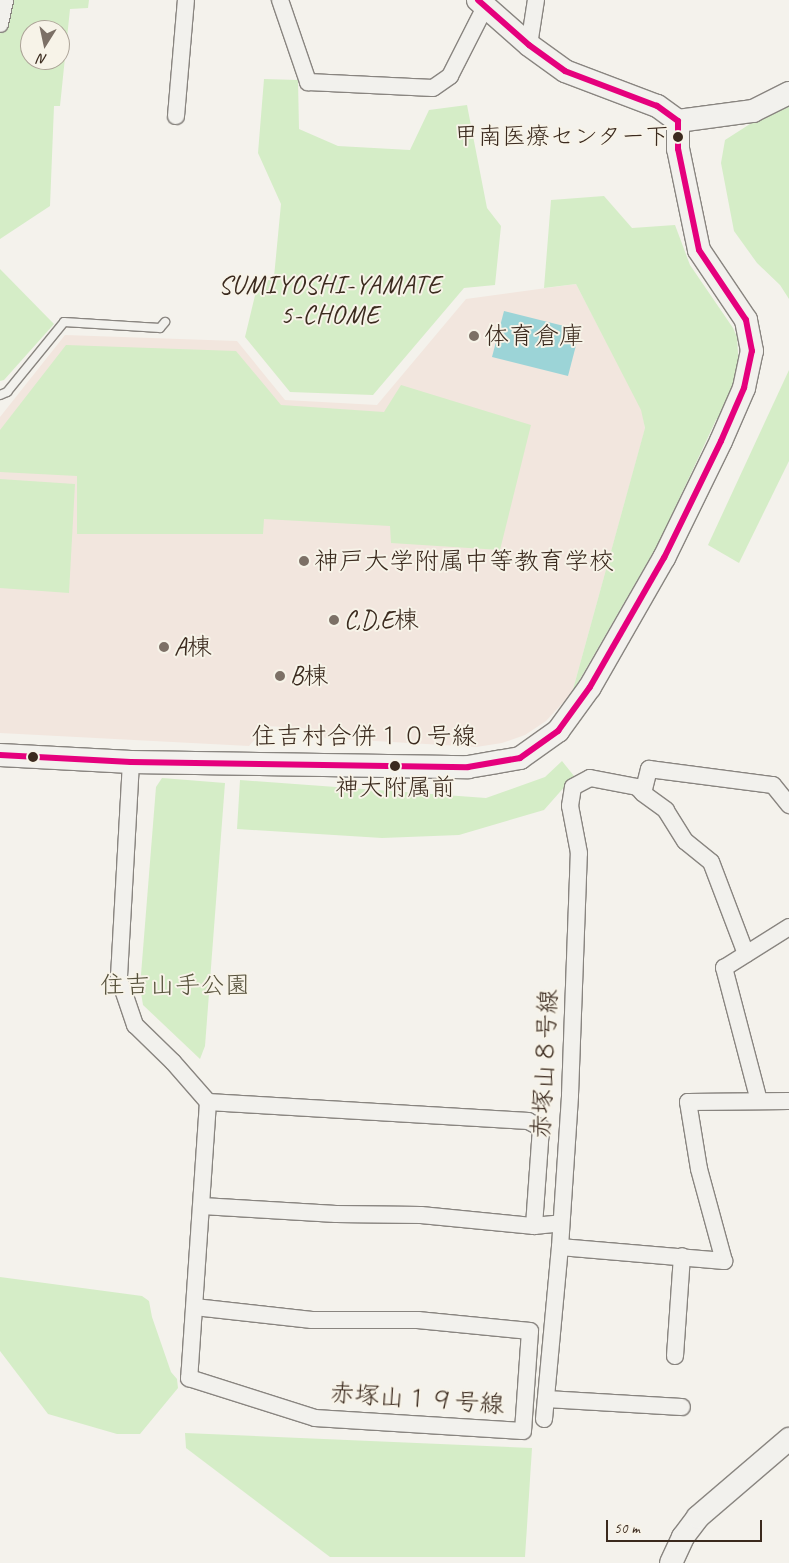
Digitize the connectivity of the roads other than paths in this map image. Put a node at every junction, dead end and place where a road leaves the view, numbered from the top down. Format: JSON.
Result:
{"nodes":[{"id":1,"x":5,"y":0,"type":"edge"},
{"id":2,"x":186,"y":0,"type":"edge"},
{"id":3,"x":280,"y":0,"type":"edge"},
{"id":4,"x":536,"y":0,"type":"edge"},
{"id":5,"x":482,"y":4,"type":"edge"},
{"id":6,"x":0,"y":24,"type":"edge"},
{"id":7,"x":529,"y":45,"type":"junction"},
{"id":8,"x":789,"y":93,"type":"edge"},
{"id":9,"x":176,"y":116,"type":"dead end"},
{"id":10,"x":678,"y":121,"type":"junction"},
{"id":11,"x":165,"y":322,"type":"dead end"},
{"id":12,"x":0,"y":395,"type":"edge"},
{"id":13,"x":0,"y":755,"type":"edge"},
{"id":14,"x":131,"y":762,"type":"junction"},
{"id":15,"x":643,"y":793,"type":"junction"},
{"id":16,"x":789,"y":805,"type":"edge"},
{"id":17,"x":789,"y":927,"type":"edge"},
{"id":18,"x":746,"y":954,"type":"junction"},
{"id":19,"x":789,"y":1101,"type":"edge"},
{"id":20,"x":208,"y":1102,"type":"junction"},
{"id":21,"x":759,"y":1102,"type":"junction"},
{"id":22,"x":202,"y":1206,"type":"junction"},
{"id":23,"x":561,"y":1223,"type":"junction"},
{"id":24,"x":534,"y":1226,"type":"junction"},
{"id":25,"x":560,"y":1247,"type":"junction"},
{"id":26,"x":682,"y":1256,"type":"junction"},
{"id":27,"x":195,"y":1307,"type":"junction"},
{"id":28,"x":675,"y":1356,"type":"dead end"},
{"id":29,"x":546,"y":1399,"type":"junction"},
{"id":30,"x":682,"y":1407,"type":"dead end"},
{"id":31,"x":544,"y":1419,"type":"dead end"},
{"id":32,"x":789,"y":1439,"type":"edge"},
{"id":33,"x":671,"y":1563,"type":"edge"}],
"edges":[{"from":1,"to":6,"type":"street"},
{"from":2,"to":9,"type":"street"},
{"from":3,"to":5,"type":"street"},
{"from":4,"to":7,"type":"street"},
{"from":5,"to":7,"type":"street"},
{"from":7,"to":10,"type":"street"},
{"from":8,"to":10,"type":"street"},
{"from":10,"to":14,"type":"street","name":"住吉村合併１０号線"},
{"from":11,"to":12,"type":"lane"},
{"from":13,"to":14,"type":"street","name":"住吉村合併１０号線"},
{"from":14,"to":20,"type":"street"},
{"from":15,"to":16,"type":"street"},
{"from":15,"to":18,"type":"street"},
{"from":15,"to":23,"type":"street","name":"赤塚山８号線"},
{"from":17,"to":18,"type":"street"},
{"from":18,"to":21,"type":"street"},
{"from":19,"to":21,"type":"street"},
{"from":20,"to":22,"type":"street","name":"赤塚山１９号線"},
{"from":20,"to":24,"type":"street"},
{"from":21,"to":26,"type":"street"},
{"from":22,"to":24,"type":"street"},
{"from":22,"to":27,"type":"street","name":"赤塚山１９号線"},
{"from":23,"to":24,"type":"street"},
{"from":23,"to":25,"type":"street","name":"赤塚山８号線"},
{"from":25,"to":26,"type":"street"},
{"from":25,"to":29,"type":"street","name":"赤塚山８号線"},
{"from":26,"to":28,"type":"street"},
{"from":27,"to":27,"type":"street","name":"赤塚山１９号線"},
{"from":29,"to":30,"type":"street"},
{"from":29,"to":31,"type":"street","name":"赤塚山８号線"},
{"from":32,"to":33,"type":"street"}]}
